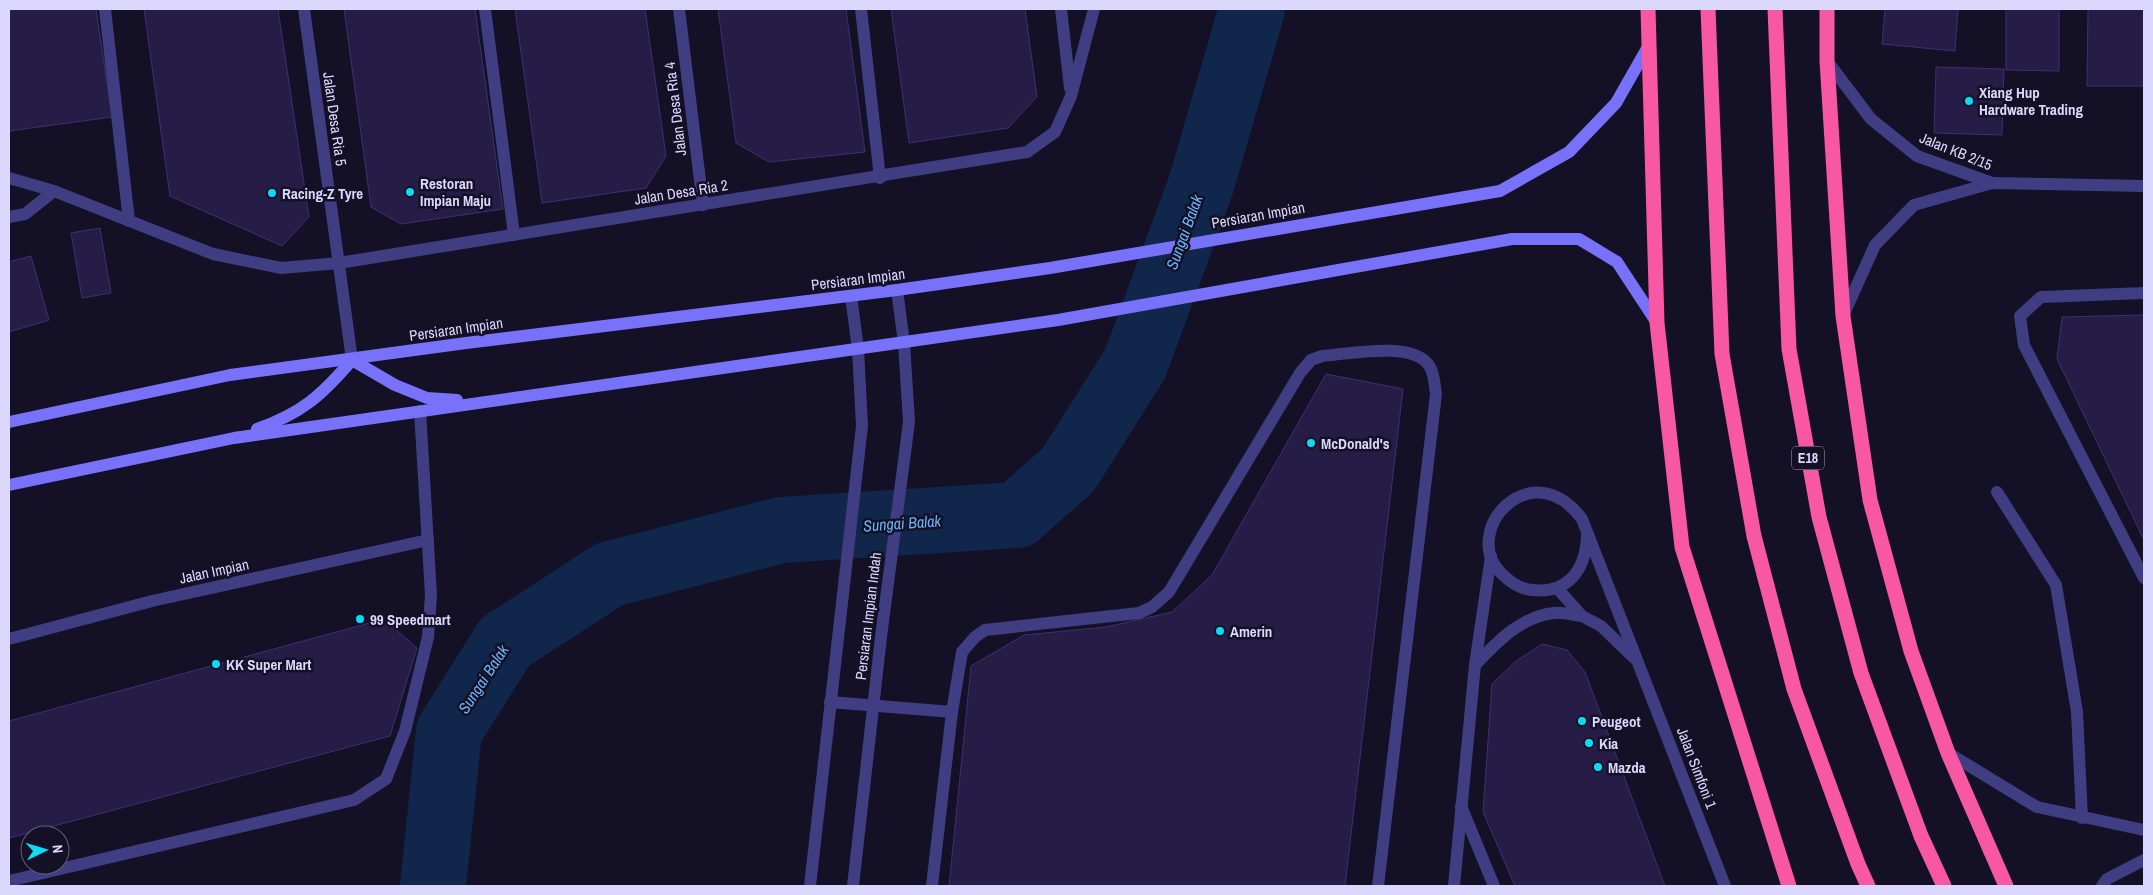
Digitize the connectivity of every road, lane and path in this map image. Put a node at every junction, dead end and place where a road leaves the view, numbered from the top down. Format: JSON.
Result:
{"nodes":[{"id":1,"x":105,"y":9,"type":"edge"},
{"id":2,"x":304,"y":9,"type":"edge"},
{"id":3,"x":485,"y":9,"type":"edge"},
{"id":4,"x":679,"y":9,"type":"edge"},
{"id":5,"x":861,"y":9,"type":"edge"},
{"id":6,"x":1061,"y":9,"type":"edge"},
{"id":7,"x":1094,"y":9,"type":"edge"},
{"id":8,"x":1648,"y":9,"type":"edge"},
{"id":9,"x":1708,"y":9,"type":"edge"},
{"id":10,"x":1775,"y":9,"type":"edge"},
{"id":11,"x":1827,"y":9,"type":"edge"},
{"id":12,"x":1649,"y":45,"type":"junction"},
{"id":13,"x":1827,"y":61,"type":"junction"},
{"id":14,"x":1071,"y":96,"type":"junction"},
{"id":15,"x":9,"y":178,"type":"edge"},
{"id":16,"x":880,"y":178,"type":"junction"},
{"id":17,"x":1992,"y":184,"type":"junction"},
{"id":18,"x":2144,"y":186,"type":"edge"},
{"id":19,"x":54,"y":191,"type":"junction"},
{"id":20,"x":703,"y":205,"type":"junction"},
{"id":21,"x":9,"y":217,"type":"edge"},
{"id":22,"x":129,"y":221,"type":"junction"},
{"id":23,"x":514,"y":235,"type":"junction"},
{"id":24,"x":339,"y":263,"type":"junction"},
{"id":25,"x":897,"y":290,"type":"junction"},
{"id":26,"x":2144,"y":293,"type":"edge"},
{"id":27,"x":851,"y":296,"type":"junction"},
{"id":28,"x":1843,"y":316,"type":"junction"},
{"id":29,"x":1657,"y":323,"type":"junction"},
{"id":30,"x":904,"y":343,"type":"junction"},
{"id":31,"x":858,"y":349,"type":"junction"},
{"id":32,"x":352,"y":360,"type":"junction"},
{"id":33,"x":480,"y":402,"type":"junction"},
{"id":34,"x":420,"y":411,"type":"junction"},
{"id":35,"x":9,"y":422,"type":"edge"},
{"id":36,"x":234,"y":438,"type":"junction"},
{"id":37,"x":9,"y":485,"type":"edge"},
{"id":38,"x":1997,"y":492,"type":"dead end"},
{"id":39,"x":1587,"y":535,"type":"junction"},
{"id":40,"x":428,"y":540,"type":"junction"},
{"id":41,"x":1491,"y":556,"type":"junction"},
{"id":42,"x":2144,"y":578,"type":"edge"},
{"id":43,"x":1557,"y":588,"type":"junction"},
{"id":44,"x":1582,"y":616,"type":"junction"},
{"id":45,"x":9,"y":639,"type":"edge"},
{"id":46,"x":1638,"y":661,"type":"junction"},
{"id":47,"x":1475,"y":665,"type":"junction"},
{"id":48,"x":830,"y":702,"type":"junction"},
{"id":49,"x":874,"y":706,"type":"junction"},
{"id":50,"x":952,"y":712,"type":"junction"},
{"id":51,"x":1948,"y":753,"type":"junction"},
{"id":52,"x":1460,"y":804,"type":"junction"},
{"id":53,"x":2082,"y":818,"type":"junction"},
{"id":54,"x":2144,"y":830,"type":"edge"},
{"id":55,"x":2144,"y":860,"type":"edge"},
{"id":56,"x":9,"y":881,"type":"edge"},
{"id":57,"x":810,"y":886,"type":"edge"},
{"id":58,"x":853,"y":886,"type":"edge"},
{"id":59,"x":932,"y":886,"type":"edge"},
{"id":60,"x":1378,"y":886,"type":"edge"},
{"id":61,"x":1454,"y":886,"type":"edge"},
{"id":62,"x":1494,"y":886,"type":"edge"},
{"id":63,"x":1725,"y":886,"type":"edge"},
{"id":64,"x":1789,"y":886,"type":"edge"},
{"id":65,"x":1868,"y":886,"type":"edge"},
{"id":66,"x":1944,"y":886,"type":"edge"},
{"id":67,"x":2006,"y":886,"type":"edge"},
{"id":68,"x":2102,"y":886,"type":"edge"}],
"edges":[{"from":1,"to":22,"type":"street"},
{"from":2,"to":24,"type":"street","name":"Jalan Desa Ria 5"},
{"from":3,"to":23,"type":"street"},
{"from":4,"to":20,"type":"street","name":"Jalan Desa Ria 4"},
{"from":5,"to":16,"type":"street"},
{"from":6,"to":14,"type":"street"},
{"from":7,"to":14,"type":"street"},
{"from":8,"to":12,"type":"highway"},
{"from":9,"to":65,"type":"highway"},
{"from":10,"to":66,"type":"highway","number":"E18"},
{"from":11,"to":13,"type":"highway"},
{"from":12,"to":25,"type":"street","name":"Persiaran Impian"},
{"from":12,"to":29,"type":"highway"},
{"from":13,"to":17,"type":"street","name":"Jalan KB 2/15"},
{"from":13,"to":28,"type":"highway"},
{"from":14,"to":16,"type":"street","name":"Jalan Desa Ria 2"},
{"from":15,"to":19,"type":"street","name":"Jalan Desa Ria 2"},
{"from":16,"to":20,"type":"street","name":"Jalan Desa Ria 2"},
{"from":17,"to":18,"type":"street","name":"Jalan KB 2/15"},
{"from":17,"to":28,"type":"street","name":"Jalan KB 2/15"},
{"from":19,"to":21,"type":"street"},
{"from":19,"to":22,"type":"street","name":"Jalan Desa Ria 2"},
{"from":20,"to":23,"type":"street","name":"Jalan Desa Ria 2"},
{"from":22,"to":24,"type":"street","name":"Jalan Desa Ria 2"},
{"from":23,"to":24,"type":"street","name":"Jalan Desa Ria 2"},
{"from":24,"to":32,"type":"street","name":"Jalan Desa Ria 5"},
{"from":25,"to":27,"type":"street","name":"Persiaran Impian"},
{"from":25,"to":30,"type":"street","name":"Persiaran Impian Indah"},
{"from":26,"to":42,"type":"street"},
{"from":27,"to":31,"type":"street","name":"Persiaran Impian Indah"},
{"from":27,"to":32,"type":"street","name":"Persiaran Impian"},
{"from":28,"to":51,"type":"highway"},
{"from":29,"to":30,"type":"street"},
{"from":29,"to":64,"type":"highway"},
{"from":30,"to":31,"type":"street"},
{"from":30,"to":49,"type":"street","name":"Persiaran Impian Indah"},
{"from":31,"to":33,"type":"street"},
{"from":31,"to":48,"type":"street","name":"Persiaran Impian Indah"},
{"from":32,"to":33,"type":"street"},
{"from":32,"to":35,"type":"street","name":"Persiaran Impian"},
{"from":32,"to":36,"type":"street"},
{"from":33,"to":34,"type":"street"},
{"from":34,"to":36,"type":"street"},
{"from":34,"to":40,"type":"street"},
{"from":36,"to":37,"type":"street"},
{"from":38,"to":53,"type":"street"},
{"from":39,"to":41,"type":"street"},
{"from":39,"to":43,"type":"street"},
{"from":39,"to":46,"type":"street","name":"Jalan Simfoni 1"},
{"from":40,"to":45,"type":"street","name":"Jalan Impian"},
{"from":40,"to":56,"type":"street"},
{"from":41,"to":43,"type":"street"},
{"from":41,"to":47,"type":"street"},
{"from":43,"to":44,"type":"street"},
{"from":44,"to":46,"type":"street"},
{"from":44,"to":47,"type":"street"},
{"from":46,"to":63,"type":"street","name":"Jalan Simfoni 1"},
{"from":47,"to":52,"type":"street"},
{"from":48,"to":49,"type":"street"},
{"from":48,"to":57,"type":"street","name":"Persiaran Impian Indah"},
{"from":49,"to":50,"type":"street"},
{"from":49,"to":58,"type":"street","name":"Persiaran Impian Indah"},
{"from":50,"to":59,"type":"street"},
{"from":50,"to":60,"type":"street"},
{"from":51,"to":53,"type":"street"},
{"from":51,"to":67,"type":"highway"},
{"from":52,"to":61,"type":"street"},
{"from":52,"to":62,"type":"street"},
{"from":53,"to":54,"type":"street"},
{"from":55,"to":68,"type":"street"}]}
